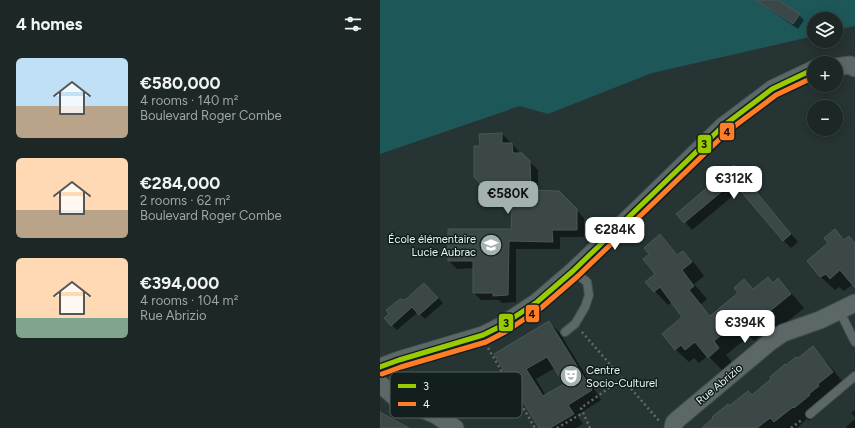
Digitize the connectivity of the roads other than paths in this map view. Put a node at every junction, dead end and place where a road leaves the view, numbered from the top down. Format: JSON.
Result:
{"nodes":[{"id":1,"x":843,"y":66,"type":"edge"},
{"id":2,"x":855,"y":68,"type":"edge"},
{"id":3,"x":807,"y":72,"type":"edge"},
{"id":4,"x":573,"y":270,"type":"junction"},
{"id":5,"x":855,"y":303,"type":"edge"},
{"id":6,"x":839,"y":310,"type":"junction"},
{"id":7,"x":565,"y":332,"type":"dead end"},
{"id":8,"x":855,"y":342,"type":"edge"},
{"id":9,"x":380,"y":367,"type":"edge"},
{"id":10,"x":855,"y":376,"type":"edge"},
{"id":11,"x":810,"y":414,"type":"dead end"},
{"id":12,"x":440,"y":418,"type":"edge"},
{"id":13,"x":669,"y":427,"type":"edge"},
{"id":14,"x":455,"y":428,"type":"edge"}],
"edges":[{"from":1,"to":2,"type":"street"},
{"from":3,"to":4,"type":"street"},
{"from":4,"to":7,"type":"lane"},
{"from":4,"to":9,"type":"street"},
{"from":5,"to":6,"type":"street","name":"Rue Abrizio"},
{"from":6,"to":8,"type":"lane"},
{"from":6,"to":13,"type":"street","name":"Rue Abrizio"},
{"from":10,"to":11,"type":"lane"},
{"from":12,"to":14,"type":"street"}]}
